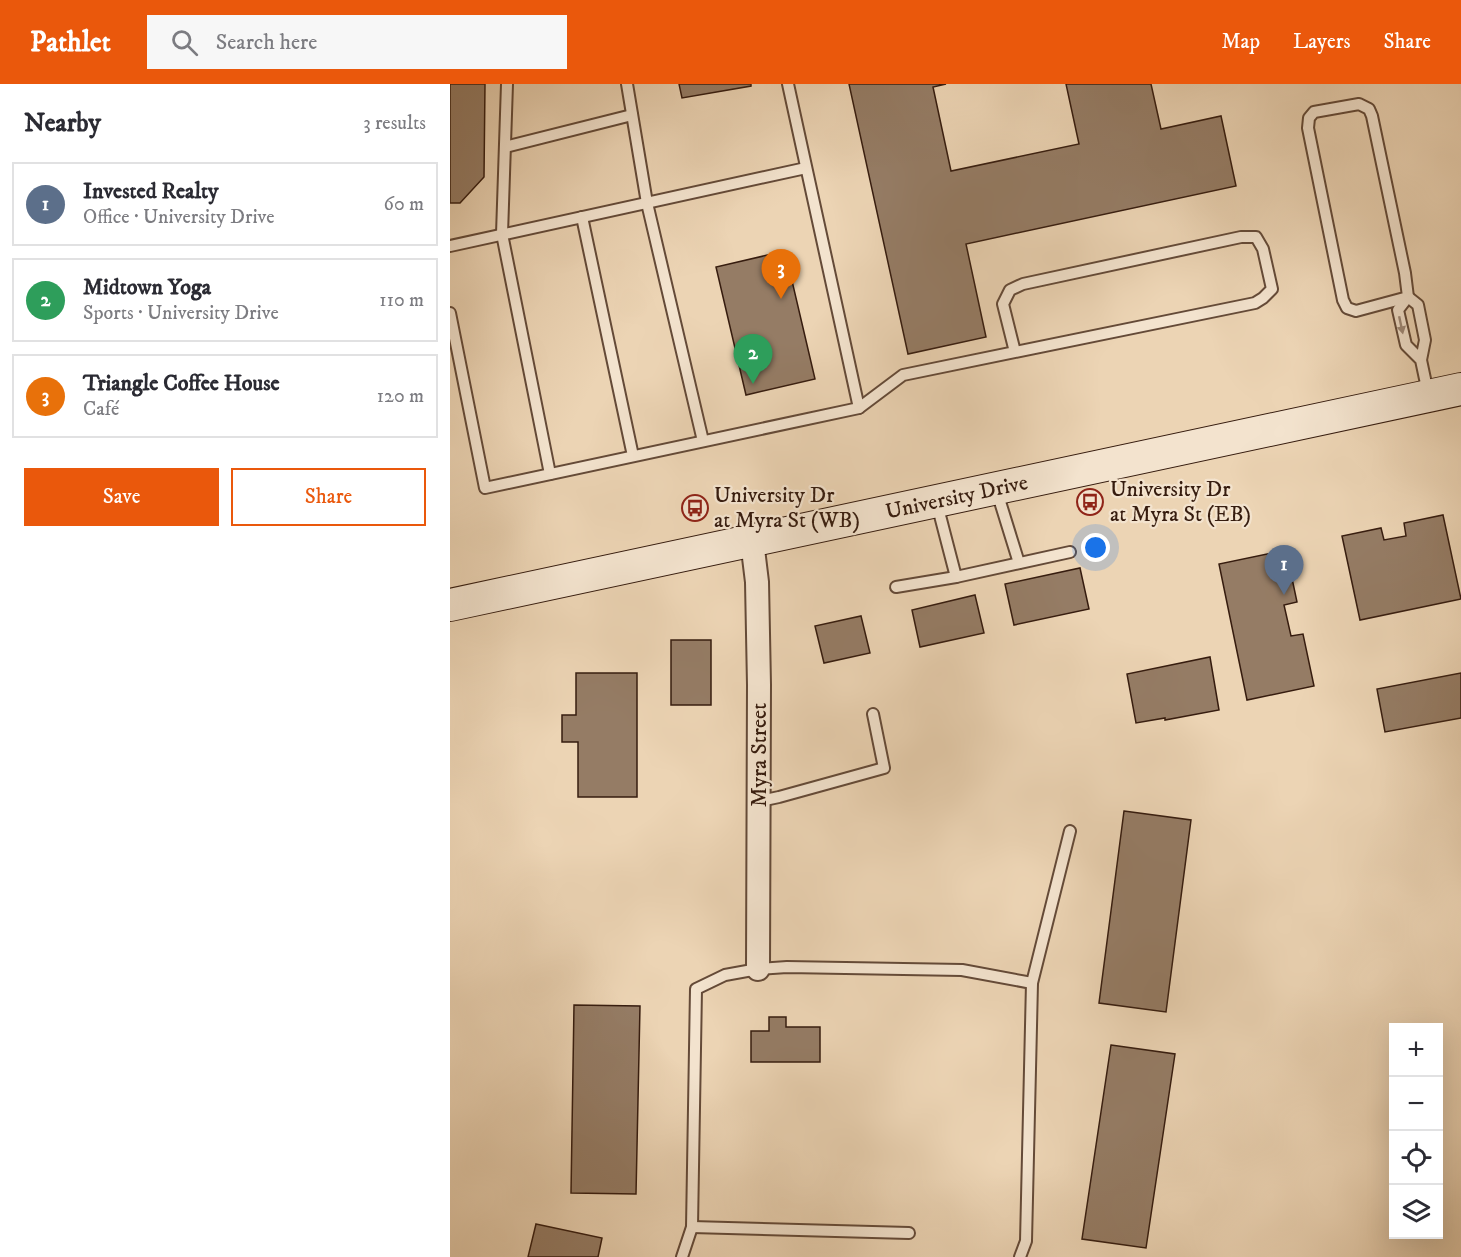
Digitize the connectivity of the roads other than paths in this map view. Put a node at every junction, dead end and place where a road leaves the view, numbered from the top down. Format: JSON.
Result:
{"nodes":[{"id":1,"x":507,"y":84,"type":"edge"},
{"id":2,"x":627,"y":84,"type":"edge"},
{"id":3,"x":788,"y":84,"type":"edge"},
{"id":4,"x":632,"y":115,"type":"junction"},
{"id":5,"x":505,"y":147,"type":"junction"},
{"id":6,"x":806,"y":168,"type":"junction"},
{"id":7,"x":647,"y":203,"type":"junction"},
{"id":8,"x":582,"y":217,"type":"junction"},
{"id":9,"x":502,"y":234,"type":"junction"},
{"id":10,"x":450,"y":246,"type":"edge"},
{"id":11,"x":1407,"y":297,"type":"junction"},
{"id":12,"x":450,"y":313,"type":"edge"},
{"id":13,"x":1015,"y":352,"type":"junction"},
{"id":14,"x":1421,"y":360,"type":"junction"},
{"id":15,"x":1461,"y":389,"type":"edge"},
{"id":16,"x":1428,"y":396,"type":"junction"},
{"id":17,"x":859,"y":408,"type":"junction"},
{"id":18,"x":703,"y":441,"type":"junction"},
{"id":19,"x":633,"y":456,"type":"junction"},
{"id":20,"x":550,"y":474,"type":"junction"},
{"id":21,"x":996,"y":488,"type":"junction"},
{"id":22,"x":937,"y":501,"type":"junction"},
{"id":23,"x":752,"y":541,"type":"junction"},
{"id":24,"x":1070,"y":552,"type":"dead end"},
{"id":25,"x":1019,"y":563,"type":"junction"},
{"id":26,"x":956,"y":577,"type":"junction"},
{"id":27,"x":896,"y":587,"type":"dead end"},
{"id":28,"x":450,"y":605,"type":"edge"},
{"id":29,"x":873,"y":714,"type":"dead end"},
{"id":30,"x":760,"y":801,"type":"junction"},
{"id":31,"x":1070,"y":831,"type":"dead end"},
{"id":32,"x":758,"y":969,"type":"junction"},
{"id":33,"x":1032,"y":983,"type":"junction"},
{"id":34,"x":692,"y":1227,"type":"junction"},
{"id":35,"x":909,"y":1233,"type":"dead end"},
{"id":36,"x":682,"y":1257,"type":"edge"},
{"id":37,"x":1020,"y":1257,"type":"edge"}],
"edges":[{"from":1,"to":5,"type":"lane"},
{"from":2,"to":4,"type":"lane"},
{"from":3,"to":6,"type":"lane"},
{"from":4,"to":5,"type":"lane"},
{"from":4,"to":7,"type":"lane"},
{"from":5,"to":9,"type":"lane"},
{"from":6,"to":7,"type":"lane"},
{"from":6,"to":17,"type":"lane"},
{"from":7,"to":8,"type":"lane"},
{"from":7,"to":18,"type":"lane"},
{"from":8,"to":9,"type":"lane"},
{"from":8,"to":19,"type":"lane"},
{"from":9,"to":10,"type":"lane"},
{"from":9,"to":20,"type":"lane"},
{"from":11,"to":11,"type":"lane"},
{"from":11,"to":14,"type":"lane"},
{"from":11,"to":14,"type":"lane","one_way":true},
{"from":12,"to":20,"type":"lane"},
{"from":13,"to":13,"type":"lane"},
{"from":13,"to":17,"type":"lane"},
{"from":14,"to":16,"type":"lane"},
{"from":15,"to":16,"type":"main road","name":"University Drive"},
{"from":16,"to":21,"type":"main road","name":"University Drive"},
{"from":17,"to":18,"type":"lane"},
{"from":18,"to":19,"type":"lane"},
{"from":19,"to":20,"type":"lane"},
{"from":21,"to":22,"type":"main road","name":"University Drive"},
{"from":21,"to":25,"type":"lane"},
{"from":22,"to":23,"type":"main road","name":"University Drive"},
{"from":22,"to":26,"type":"lane"},
{"from":23,"to":28,"type":"main road","name":"University Drive"},
{"from":23,"to":30,"type":"street","name":"Myra Street"},
{"from":24,"to":25,"type":"lane"},
{"from":25,"to":26,"type":"lane"},
{"from":26,"to":27,"type":"lane"},
{"from":29,"to":30,"type":"lane"},
{"from":30,"to":32,"type":"street","name":"Myra Street"},
{"from":31,"to":33,"type":"lane"},
{"from":32,"to":33,"type":"lane"},
{"from":32,"to":34,"type":"lane"},
{"from":33,"to":37,"type":"lane"},
{"from":34,"to":35,"type":"lane"},
{"from":34,"to":36,"type":"lane"}]}
